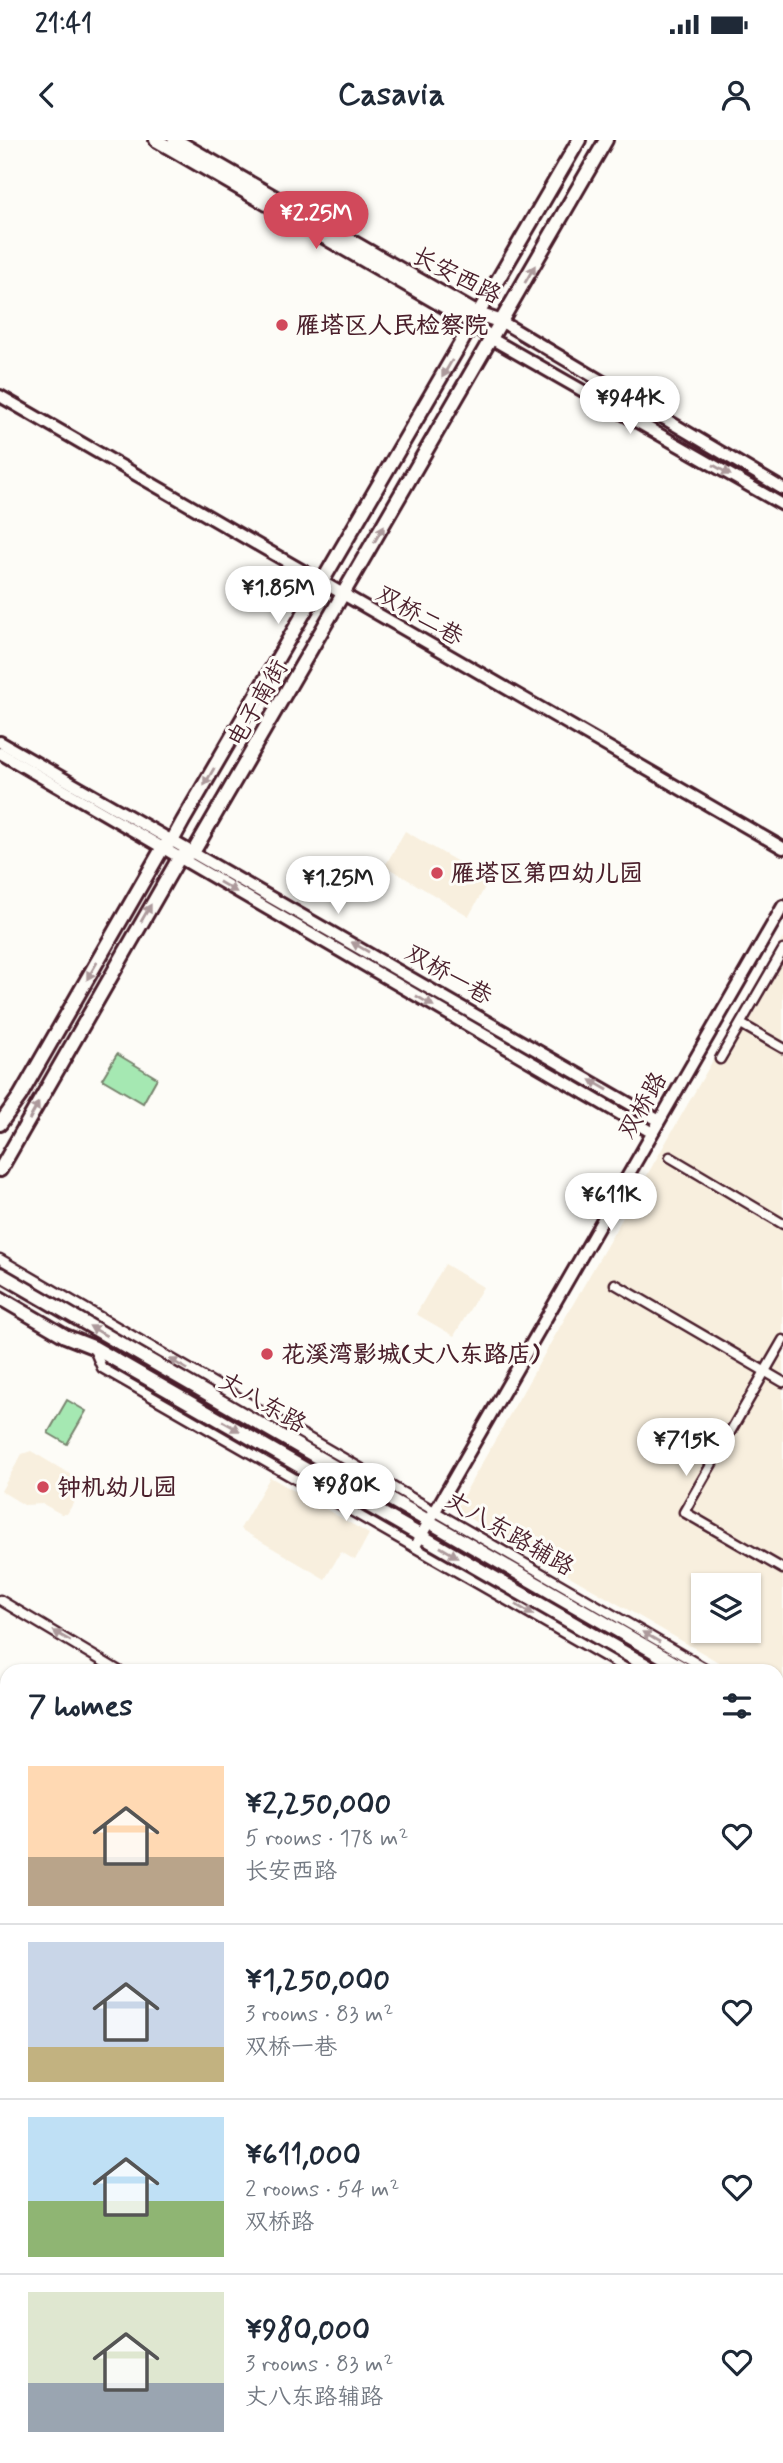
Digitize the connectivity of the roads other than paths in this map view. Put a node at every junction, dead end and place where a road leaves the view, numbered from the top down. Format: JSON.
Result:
{"nodes":[{"id":1,"x":156,"y":140,"type":"edge"},
{"id":2,"x":175,"y":140,"type":"edge"},
{"id":3,"x":579,"y":140,"type":"edge"},
{"id":4,"x":606,"y":140,"type":"edge"},
{"id":5,"x":476,"y":319,"type":"junction"},
{"id":6,"x":502,"y":322,"type":"junction"},
{"id":7,"x":492,"y":339,"type":"junction"},
{"id":8,"x":0,"y":396,"type":"edge"},
{"id":9,"x":783,"y":489,"type":"edge"},
{"id":10,"x":783,"y":505,"type":"edge"},
{"id":11,"x":322,"y":582,"type":"junction"},
{"id":12,"x":344,"y":595,"type":"junction"},
{"id":13,"x":0,"y":742,"type":"edge"},
{"id":14,"x":0,"y":753,"type":"edge"},
{"id":15,"x":167,"y":844,"type":"junction"},
{"id":16,"x":783,"y":848,"type":"edge"},
{"id":17,"x":194,"y":851,"type":"junction"},
{"id":18,"x":178,"y":858,"type":"junction"},
{"id":19,"x":783,"y":906,"type":"edge"},
{"id":20,"x":783,"y":950,"type":"edge"},
{"id":21,"x":741,"y":1024,"type":"junction"},
{"id":22,"x":783,"y":1048,"type":"edge"},
{"id":23,"x":720,"y":1059,"type":"dead end"},
{"id":24,"x":658,"y":1119,"type":"junction"},
{"id":25,"x":0,"y":1124,"type":"edge"},
{"id":26,"x":651,"y":1132,"type":"junction"},
{"id":27,"x":670,"y":1157,"type":"dead end"},
{"id":28,"x":0,"y":1170,"type":"edge"},
{"id":29,"x":783,"y":1224,"type":"edge"},
{"id":30,"x":0,"y":1259,"type":"edge"},
{"id":31,"x":0,"y":1274,"type":"edge"},
{"id":32,"x":615,"y":1284,"type":"dead end"},
{"id":33,"x":0,"y":1298,"type":"edge"},
{"id":34,"x":783,"y":1340,"type":"edge"},
{"id":35,"x":765,"y":1371,"type":"junction"},
{"id":36,"x":783,"y":1382,"type":"edge"},
{"id":37,"x":431,"y":1516,"type":"junction"},
{"id":38,"x":418,"y":1541,"type":"junction"},
{"id":39,"x":783,"y":1569,"type":"edge"},
{"id":40,"x":0,"y":1600,"type":"edge"},
{"id":41,"x":108,"y":1664,"type":"edge"},
{"id":42,"x":619,"y":1664,"type":"edge"},
{"id":43,"x":643,"y":1664,"type":"edge"},
{"id":44,"x":676,"y":1664,"type":"edge"},
{"id":45,"x":697,"y":1664,"type":"edge"}],
"edges":[{"from":1,"to":5,"type":"main road","name":"长安西路"},
{"from":2,"to":5,"type":"main road","name":"长安西路"},
{"from":3,"to":5,"type":"main road","name":"电子南街"},
{"from":6,"to":4,"type":"main road","name":"电子南街","one_way":true},
{"from":5,"to":6,"type":"main road","name":"长安西路"},
{"from":5,"to":7,"type":"main road","name":"长安西路"},
{"from":5,"to":11,"type":"main road","name":"电子南街","one_way":true},
{"from":6,"to":7,"type":"main road","name":"电子南街"},
{"from":6,"to":9,"type":"street"},
{"from":7,"to":10,"type":"street","one_way":true},
{"from":12,"to":7,"type":"main road","name":"电子南街","one_way":true},
{"from":8,"to":11,"type":"street","name":"双桥二巷"},
{"from":11,"to":12,"type":"street","name":"双桥二巷"},
{"from":11,"to":15,"type":"main road","name":"电子南街","one_way":true},
{"from":12,"to":16,"type":"street","name":"双桥二巷"},
{"from":12,"to":17,"type":"main road","name":"电子南街"},
{"from":13,"to":15,"type":"street","name":"双桥一巷"},
{"from":14,"to":15,"type":"street","name":"双桥一巷"},
{"from":15,"to":17,"type":"street","name":"双桥一巷"},
{"from":15,"to":18,"type":"street","name":"双桥一巷"},
{"from":15,"to":25,"type":"main road","name":"电子南街","one_way":true},
{"from":17,"to":18,"type":"main road"},
{"from":24,"to":17,"type":"street","name":"双桥一巷","one_way":true},
{"from":18,"to":26,"type":"street","name":"双桥一巷","one_way":true},
{"from":28,"to":18,"type":"main road","one_way":true},
{"from":19,"to":24,"type":"street","name":"双桥路"},
{"from":20,"to":21,"type":"street"},
{"from":21,"to":22,"type":"street"},
{"from":21,"to":23,"type":"street"},
{"from":24,"to":26,"type":"street","name":"双桥路"},
{"from":26,"to":37,"type":"street","name":"双桥路"},
{"from":27,"to":29,"type":"street"},
{"from":37,"to":30,"type":"street","name":"丈八东路辅路","one_way":true},
{"from":37,"to":31,"type":"main road","name":"丈八东路","one_way":true},
{"from":32,"to":35,"type":"street"},
{"from":33,"to":38,"type":"main road","name":"丈八东路","one_way":true},
{"from":34,"to":35,"type":"street"},
{"from":35,"to":36,"type":"street"},
{"from":35,"to":39,"type":"street"},
{"from":37,"to":38,"type":"street","name":"双桥路"},
{"from":37,"to":44,"type":"main road","name":"丈八东路"},
{"from":45,"to":37,"type":"street","name":"丈八东路辅路","one_way":true},
{"from":38,"to":42,"type":"street","one_way":true},
{"from":38,"to":43,"type":"main road","name":"丈八东路","one_way":true},
{"from":41,"to":40,"type":"street","one_way":true}]}
